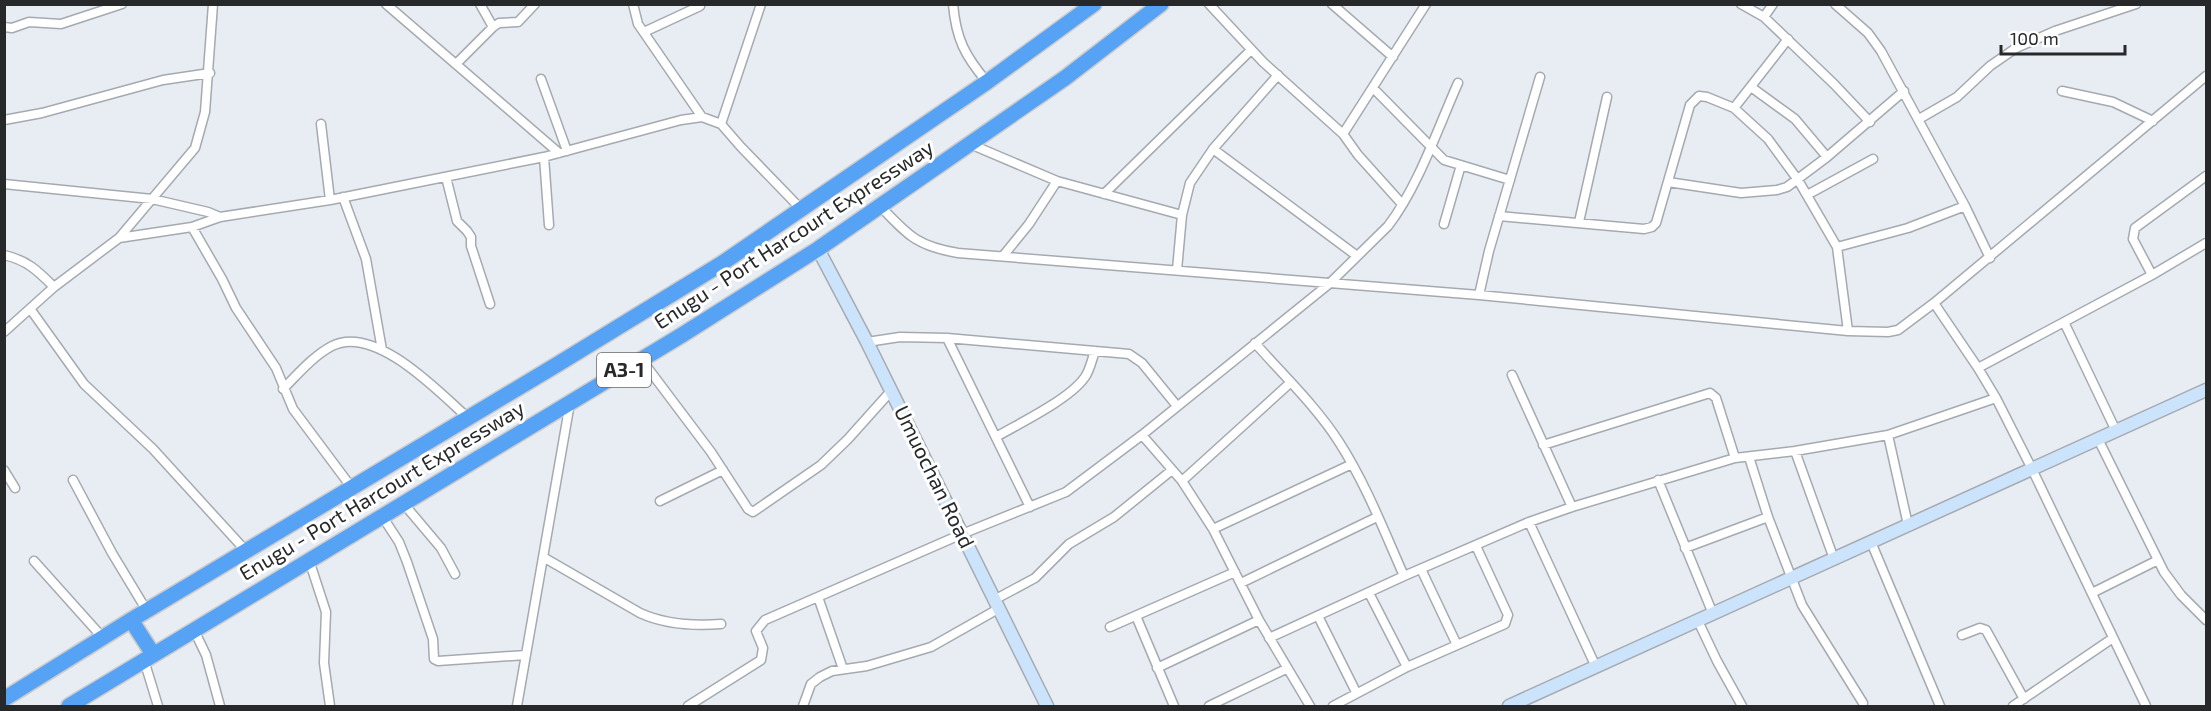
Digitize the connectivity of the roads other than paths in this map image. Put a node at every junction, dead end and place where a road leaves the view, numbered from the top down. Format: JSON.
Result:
{"nodes":[{"id":1,"x":122,"y":4,"type":"edge"},
{"id":2,"x":213,"y":4,"type":"edge"},
{"id":3,"x":386,"y":4,"type":"edge"},
{"id":4,"x":480,"y":4,"type":"edge"},
{"id":5,"x":535,"y":4,"type":"edge"},
{"id":6,"x":633,"y":4,"type":"edge"},
{"id":7,"x":761,"y":4,"type":"edge"},
{"id":8,"x":953,"y":4,"type":"edge"},
{"id":9,"x":1161,"y":4,"type":"edge"},
{"id":10,"x":1209,"y":4,"type":"edge"},
{"id":11,"x":1332,"y":4,"type":"edge"},
{"id":12,"x":1426,"y":4,"type":"edge"},
{"id":13,"x":1741,"y":4,"type":"edge"},
{"id":14,"x":1773,"y":4,"type":"edge"},
{"id":15,"x":1834,"y":4,"type":"edge"},
{"id":16,"x":2136,"y":4,"type":"edge"},
{"id":17,"x":1092,"y":5,"type":"edge"},
{"id":18,"x":700,"y":6,"type":"dead end"},
{"id":19,"x":1764,"y":17,"type":"junction"},
{"id":20,"x":4,"y":27,"type":"edge"},
{"id":21,"x":493,"y":27,"type":"junction"},
{"id":22,"x":644,"y":32,"type":"junction"},
{"id":23,"x":1788,"y":39,"type":"junction"},
{"id":24,"x":1251,"y":50,"type":"junction"},
{"id":25,"x":1394,"y":57,"type":"junction"},
{"id":26,"x":456,"y":64,"type":"junction"},
{"id":27,"x":210,"y":72,"type":"junction"},
{"id":28,"x":1278,"y":75,"type":"junction"},
{"id":29,"x":2206,"y":76,"type":"edge"},
{"id":30,"x":1540,"y":77,"type":"dead end"},
{"id":31,"x":541,"y":79,"type":"dead end"},
{"id":32,"x":987,"y":82,"type":"junction"},
{"id":33,"x":1458,"y":82,"type":"dead end"},
{"id":34,"x":1751,"y":87,"type":"junction"},
{"id":35,"x":1374,"y":88,"type":"junction"},
{"id":36,"x":1904,"y":91,"type":"junction"},
{"id":37,"x":2062,"y":92,"type":"dead end"},
{"id":38,"x":1607,"y":97,"type":"dead end"},
{"id":39,"x":1734,"y":108,"type":"junction"},
{"id":40,"x":702,"y":117,"type":"junction"},
{"id":41,"x":1919,"y":119,"type":"junction"},
{"id":42,"x":4,"y":120,"type":"edge"},
{"id":43,"x":2153,"y":121,"type":"junction"},
{"id":44,"x":1870,"y":122,"type":"junction"},
{"id":45,"x":321,"y":124,"type":"dead end"},
{"id":46,"x":721,"y":124,"type":"junction"},
{"id":47,"x":1343,"y":134,"type":"junction"},
{"id":48,"x":970,"y":144,"type":"junction"},
{"id":49,"x":1430,"y":147,"type":"junction"},
{"id":50,"x":1213,"y":149,"type":"junction"},
{"id":51,"x":563,"y":152,"type":"junction"},
{"id":52,"x":544,"y":157,"type":"junction"},
{"id":53,"x":1827,"y":157,"type":"junction"},
{"id":54,"x":1874,"y":159,"type":"dead end"},
{"id":55,"x":1461,"y":165,"type":"junction"},
{"id":56,"x":2206,"y":176,"type":"edge"},
{"id":57,"x":446,"y":177,"type":"junction"},
{"id":58,"x":1510,"y":180,"type":"junction"},
{"id":59,"x":1798,"y":180,"type":"junction"},
{"id":60,"x":1057,"y":181,"type":"junction"},
{"id":61,"x":1668,"y":182,"type":"junction"},
{"id":62,"x":4,"y":184,"type":"edge"},
{"id":63,"x":1104,"y":194,"type":"junction"},
{"id":64,"x":1807,"y":195,"type":"junction"},
{"id":65,"x":343,"y":197,"type":"junction"},
{"id":66,"x":152,"y":199,"type":"junction"},
{"id":67,"x":330,"y":200,"type":"junction"},
{"id":68,"x":1402,"y":204,"type":"junction"},
{"id":69,"x":880,"y":206,"type":"junction"},
{"id":70,"x":1965,"y":206,"type":"junction"},
{"id":71,"x":801,"y":209,"type":"junction"},
{"id":72,"x":1182,"y":215,"type":"junction"},
{"id":73,"x":1499,"y":216,"type":"junction"},
{"id":74,"x":220,"y":217,"type":"junction"},
{"id":75,"x":1579,"y":222,"type":"junction"},
{"id":76,"x":1444,"y":224,"type":"dead end"},
{"id":77,"x":549,"y":225,"type":"dead end"},
{"id":78,"x":192,"y":227,"type":"junction"},
{"id":79,"x":119,"y":238,"type":"junction"},
{"id":80,"x":2206,"y":243,"type":"edge"},
{"id":81,"x":1837,"y":247,"type":"junction"},
{"id":82,"x":818,"y":249,"type":"junction"},
{"id":83,"x":4,"y":255,"type":"edge"},
{"id":84,"x":1003,"y":256,"type":"junction"},
{"id":85,"x":1357,"y":256,"type":"junction"},
{"id":86,"x":1990,"y":258,"type":"junction"},
{"id":87,"x":1177,"y":270,"type":"junction"},
{"id":88,"x":2152,"y":275,"type":"junction"},
{"id":89,"x":1329,"y":284,"type":"junction"},
{"id":90,"x":54,"y":287,"type":"junction"},
{"id":91,"x":1479,"y":295,"type":"junction"},
{"id":92,"x":1934,"y":303,"type":"junction"},
{"id":93,"x":490,"y":304,"type":"dead end"},
{"id":94,"x":31,"y":310,"type":"junction"},
{"id":95,"x":2064,"y":322,"type":"junction"},
{"id":96,"x":1848,"y":331,"type":"junction"},
{"id":97,"x":4,"y":332,"type":"edge"},
{"id":98,"x":947,"y":339,"type":"junction"},
{"id":99,"x":867,"y":342,"type":"junction"},
{"id":100,"x":1255,"y":343,"type":"junction"},
{"id":101,"x":382,"y":350,"type":"junction"},
{"id":102,"x":1095,"y":351,"type":"junction"},
{"id":103,"x":641,"y":359,"type":"junction"},
{"id":104,"x":1978,"y":368,"type":"junction"},
{"id":105,"x":1512,"y":375,"type":"dead end"},
{"id":106,"x":1290,"y":383,"type":"junction"},
{"id":107,"x":283,"y":389,"type":"junction"},
{"id":108,"x":2206,"y":390,"type":"edge"},
{"id":109,"x":891,"y":391,"type":"junction"},
{"id":110,"x":1996,"y":398,"type":"junction"},
{"id":111,"x":570,"y":402,"type":"junction"},
{"id":112,"x":1178,"y":406,"type":"junction"},
{"id":113,"x":468,"y":418,"type":"junction"},
{"id":114,"x":2116,"y":431,"type":"junction"},
{"id":115,"x":1142,"y":435,"type":"junction"},
{"id":116,"x":1888,"y":435,"type":"junction"},
{"id":117,"x":996,"y":437,"type":"junction"},
{"id":118,"x":2098,"y":439,"type":"junction"},
{"id":119,"x":1543,"y":445,"type":"junction"},
{"id":120,"x":1795,"y":451,"type":"junction"},
{"id":121,"x":1749,"y":457,"type":"junction"},
{"id":122,"x":1735,"y":458,"type":"junction"},
{"id":123,"x":1352,"y":464,"type":"junction"},
{"id":124,"x":2032,"y":469,"type":"junction"},
{"id":125,"x":4,"y":470,"type":"edge"},
{"id":126,"x":723,"y":470,"type":"junction"},
{"id":127,"x":1172,"y":470,"type":"junction"},
{"id":128,"x":73,"y":480,"type":"dead end"},
{"id":129,"x":1658,"y":480,"type":"junction"},
{"id":130,"x":1182,"y":481,"type":"junction"},
{"id":131,"x":15,"y":488,"type":"dead end"},
{"id":132,"x":352,"y":488,"type":"junction"},
{"id":133,"x":660,"y":501,"type":"dead end"},
{"id":134,"x":403,"y":503,"type":"junction"},
{"id":135,"x":1030,"y":507,"type":"junction"},
{"id":136,"x":1572,"y":507,"type":"junction"},
{"id":137,"x":382,"y":516,"type":"junction"},
{"id":138,"x":1377,"y":517,"type":"junction"},
{"id":139,"x":1768,"y":517,"type":"junction"},
{"id":140,"x":1529,"y":522,"type":"junction"},
{"id":141,"x":1908,"y":525,"type":"junction"},
{"id":142,"x":1213,"y":529,"type":"junction"},
{"id":143,"x":962,"y":534,"type":"junction"},
{"id":144,"x":1871,"y":542,"type":"junction"},
{"id":145,"x":1476,"y":546,"type":"junction"},
{"id":146,"x":1685,"y":549,"type":"junction"},
{"id":147,"x":246,"y":551,"type":"junction"},
{"id":148,"x":543,"y":557,"type":"junction"},
{"id":149,"x":1834,"y":559,"type":"junction"},
{"id":150,"x":309,"y":560,"type":"junction"},
{"id":151,"x":2158,"y":560,"type":"junction"},
{"id":152,"x":34,"y":561,"type":"dead end"},
{"id":153,"x":1421,"y":569,"type":"junction"},
{"id":154,"x":1235,"y":572,"type":"junction"},
{"id":155,"x":455,"y":574,"type":"dead end"},
{"id":156,"x":1404,"y":576,"type":"junction"},
{"id":157,"x":1792,"y":578,"type":"junction"},
{"id":158,"x":1240,"y":583,"type":"junction"},
{"id":159,"x":1369,"y":592,"type":"junction"},
{"id":160,"x":2092,"y":593,"type":"junction"},
{"id":161,"x":818,"y":597,"type":"junction"},
{"id":162,"x":996,"y":605,"type":"junction"},
{"id":163,"x":147,"y":611,"type":"junction"},
{"id":164,"x":1713,"y":614,"type":"junction"},
{"id":165,"x":1136,"y":616,"type":"junction"},
{"id":166,"x":1318,"y":616,"type":"junction"},
{"id":167,"x":131,"y":620,"type":"junction"},
{"id":168,"x":1259,"y":620,"type":"junction"},
{"id":169,"x":2206,"y":620,"type":"edge"},
{"id":170,"x":1698,"y":621,"type":"junction"},
{"id":171,"x":720,"y":624,"type":"dead end"},
{"id":172,"x":1110,"y":627,"type":"dead end"},
{"id":173,"x":194,"y":630,"type":"junction"},
{"id":174,"x":1962,"y":634,"type":"dead end"},
{"id":175,"x":103,"y":638,"type":"junction"},
{"id":176,"x":1269,"y":638,"type":"junction"},
{"id":177,"x":2113,"y":638,"type":"junction"},
{"id":178,"x":1457,"y":645,"type":"junction"},
{"id":179,"x":526,"y":655,"type":"junction"},
{"id":180,"x":148,"y":657,"type":"junction"},
{"id":181,"x":1596,"y":667,"type":"junction"},
{"id":182,"x":1157,"y":668,"type":"junction"},
{"id":183,"x":1407,"y":668,"type":"junction"},
{"id":184,"x":843,"y":669,"type":"junction"},
{"id":185,"x":1286,"y":669,"type":"junction"},
{"id":186,"x":1356,"y":692,"type":"junction"},
{"id":187,"x":4,"y":699,"type":"edge"},
{"id":188,"x":2024,"y":699,"type":"junction"},
{"id":189,"x":1525,"y":703,"type":"edge"},
{"id":190,"x":1863,"y":703,"type":"dead end"},
{"id":191,"x":69,"y":706,"type":"edge"},
{"id":192,"x":158,"y":706,"type":"edge"},
{"id":193,"x":220,"y":706,"type":"edge"},
{"id":194,"x":330,"y":706,"type":"edge"},
{"id":195,"x":517,"y":706,"type":"edge"},
{"id":196,"x":688,"y":706,"type":"edge"},
{"id":197,"x":803,"y":706,"type":"edge"},
{"id":198,"x":1047,"y":706,"type":"edge"},
{"id":199,"x":1174,"y":706,"type":"edge"},
{"id":200,"x":1209,"y":706,"type":"edge"},
{"id":201,"x":1310,"y":706,"type":"edge"},
{"id":202,"x":1333,"y":706,"type":"edge"},
{"id":203,"x":1509,"y":706,"type":"edge"},
{"id":204,"x":1742,"y":706,"type":"edge"},
{"id":205,"x":1940,"y":706,"type":"edge"},
{"id":206,"x":2013,"y":706,"type":"edge"},
{"id":207,"x":2146,"y":706,"type":"edge"}],
"edges":[{"from":1,"to":20,"type":"street"},
{"from":2,"to":27,"type":"street"},
{"from":3,"to":26,"type":"street"},
{"from":4,"to":21,"type":"street"},
{"from":5,"to":21,"type":"street"},
{"from":6,"to":22,"type":"street"},
{"from":7,"to":46,"type":"street"},
{"from":8,"to":32,"type":"street"},
{"from":9,"to":48,"type":"highway","name":"Enugu - Port Harcourt Expressway","number":"A3-1"},
{"from":10,"to":24,"type":"street"},
{"from":11,"to":25,"type":"street"},
{"from":12,"to":25,"type":"street"},
{"from":13,"to":19,"type":"street"},
{"from":14,"to":19,"type":"street"},
{"from":15,"to":36,"type":"street"},
{"from":16,"to":41,"type":"street"},
{"from":17,"to":32,"type":"highway","name":"Enugu - Port Harcourt Expressway","number":"A3-1"},
{"from":18,"to":22,"type":"street"},
{"from":19,"to":23,"type":"street"},
{"from":21,"to":26,"type":"street"},
{"from":22,"to":40,"type":"street"},
{"from":23,"to":34,"type":"street"},
{"from":23,"to":44,"type":"street"},
{"from":24,"to":28,"type":"street"},
{"from":24,"to":63,"type":"street"},
{"from":25,"to":35,"type":"street"},
{"from":26,"to":51,"type":"street"},
{"from":27,"to":42,"type":"street"},
{"from":27,"to":66,"type":"street"},
{"from":28,"to":47,"type":"street"},
{"from":28,"to":50,"type":"street"},
{"from":29,"to":43,"type":"street"},
{"from":30,"to":58,"type":"street"},
{"from":31,"to":51,"type":"street"},
{"from":32,"to":71,"type":"highway","name":"Enugu - Port Harcourt Expressway","number":"A3-1"},
{"from":33,"to":49,"type":"street"},
{"from":34,"to":39,"type":"street"},
{"from":34,"to":53,"type":"street"},
{"from":35,"to":47,"type":"street"},
{"from":35,"to":49,"type":"street"},
{"from":36,"to":41,"type":"street"},
{"from":36,"to":44,"type":"street"},
{"from":37,"to":43,"type":"street"},
{"from":38,"to":75,"type":"street"},
{"from":39,"to":59,"type":"street"},
{"from":39,"to":61,"type":"street"},
{"from":40,"to":46,"type":"street"},
{"from":40,"to":51,"type":"street"},
{"from":41,"to":70,"type":"street"},
{"from":43,"to":86,"type":"street"},
{"from":44,"to":53,"type":"street"},
{"from":45,"to":67,"type":"street"},
{"from":46,"to":71,"type":"street"},
{"from":47,"to":68,"type":"street"},
{"from":48,"to":60,"type":"street"},
{"from":48,"to":69,"type":"highway","name":"Enugu - Port Harcourt Expressway","number":"A3-1"},
{"from":49,"to":55,"type":"street"},
{"from":49,"to":68,"type":"street"},
{"from":50,"to":72,"type":"street"},
{"from":50,"to":85,"type":"street"},
{"from":51,"to":52,"type":"street"},
{"from":52,"to":57,"type":"street"},
{"from":52,"to":77,"type":"street"},
{"from":53,"to":59,"type":"street"},
{"from":54,"to":64,"type":"street"},
{"from":55,"to":58,"type":"street"},
{"from":55,"to":76,"type":"street"},
{"from":56,"to":88,"type":"street"},
{"from":57,"to":65,"type":"street"},
{"from":57,"to":93,"type":"street"},
{"from":58,"to":73,"type":"street"},
{"from":59,"to":61,"type":"street"},
{"from":59,"to":64,"type":"street"},
{"from":60,"to":63,"type":"street"},
{"from":60,"to":84,"type":"street"},
{"from":61,"to":75,"type":"street"},
{"from":62,"to":66,"type":"street"},
{"from":63,"to":72,"type":"street"},
{"from":64,"to":81,"type":"street"},
{"from":65,"to":67,"type":"street"},
{"from":65,"to":101,"type":"street"},
{"from":66,"to":74,"type":"street"},
{"from":66,"to":79,"type":"street"},
{"from":67,"to":74,"type":"street"},
{"from":68,"to":85,"type":"street"},
{"from":69,"to":82,"type":"highway","name":"Enugu - Port Harcourt Expressway","number":"A3-1"},
{"from":69,"to":84,"type":"street"},
{"from":70,"to":81,"type":"street"},
{"from":70,"to":86,"type":"street"},
{"from":71,"to":113,"type":"highway","name":"Enugu - Port Harcourt Expressway","number":"A3-1"},
{"from":72,"to":87,"type":"street"},
{"from":73,"to":75,"type":"street"},
{"from":73,"to":91,"type":"street"},
{"from":74,"to":78,"type":"street"},
{"from":78,"to":79,"type":"street"},
{"from":78,"to":107,"type":"street"},
{"from":79,"to":90,"type":"street"},
{"from":80,"to":88,"type":"street"},
{"from":81,"to":96,"type":"street"},
{"from":82,"to":99,"type":"main road","name":"Umuochan Road"},
{"from":82,"to":103,"type":"highway","name":"Enugu - Port Harcourt Expressway","number":"A3-1"},
{"from":83,"to":90,"type":"street"},
{"from":84,"to":87,"type":"street"},
{"from":85,"to":89,"type":"street"},
{"from":86,"to":92,"type":"street"},
{"from":87,"to":89,"type":"street"},
{"from":88,"to":95,"type":"street"},
{"from":89,"to":91,"type":"street"},
{"from":89,"to":100,"type":"street"},
{"from":90,"to":94,"type":"street"},
{"from":91,"to":96,"type":"street"},
{"from":92,"to":96,"type":"street"},
{"from":92,"to":104,"type":"street"},
{"from":94,"to":97,"type":"street"},
{"from":94,"to":147,"type":"street"},
{"from":95,"to":104,"type":"street"},
{"from":95,"to":114,"type":"street"},
{"from":98,"to":99,"type":"street"},
{"from":98,"to":102,"type":"street"},
{"from":98,"to":117,"type":"street"},
{"from":99,"to":109,"type":"main road","name":"Umuochan Road"},
{"from":100,"to":106,"type":"street"},
{"from":100,"to":112,"type":"street"},
{"from":101,"to":107,"type":"street"},
{"from":101,"to":113,"type":"street"},
{"from":102,"to":112,"type":"street"},
{"from":102,"to":117,"type":"street"},
{"from":103,"to":111,"type":"highway","name":"Enugu - Port Harcourt Expressway","number":"A3-1"},
{"from":103,"to":126,"type":"street"},
{"from":104,"to":110,"type":"street"},
{"from":105,"to":119,"type":"street"},
{"from":106,"to":123,"type":"street"},
{"from":106,"to":130,"type":"street"},
{"from":107,"to":132,"type":"street"},
{"from":108,"to":114,"type":"main road"},
{"from":109,"to":126,"type":"street"},
{"from":109,"to":143,"type":"main road","name":"Umuochan Road"},
{"from":110,"to":116,"type":"street"},
{"from":110,"to":124,"type":"street"},
{"from":111,"to":134,"type":"highway","name":"Enugu - Port Harcourt Expressway","number":"A3-1"},
{"from":111,"to":148,"type":"street"},
{"from":112,"to":115,"type":"street"},
{"from":113,"to":132,"type":"highway","name":"Enugu - Port Harcourt Expressway","number":"A3-1"},
{"from":114,"to":118,"type":"main road"},
{"from":115,"to":127,"type":"street"},
{"from":115,"to":135,"type":"street"},
{"from":116,"to":120,"type":"street"},
{"from":116,"to":141,"type":"street"},
{"from":117,"to":135,"type":"street"},
{"from":118,"to":124,"type":"main road"},
{"from":118,"to":151,"type":"street"},
{"from":119,"to":122,"type":"street"},
{"from":119,"to":136,"type":"street"},
{"from":120,"to":121,"type":"street"},
{"from":120,"to":149,"type":"street"},
{"from":121,"to":122,"type":"street"},
{"from":121,"to":139,"type":"street"},
{"from":122,"to":129,"type":"street"},
{"from":123,"to":138,"type":"street"},
{"from":123,"to":142,"type":"street"},
{"from":124,"to":141,"type":"main road"},
{"from":124,"to":160,"type":"street"},
{"from":125,"to":131,"type":"street"},
{"from":126,"to":133,"type":"street"},
{"from":127,"to":130,"type":"street"},
{"from":127,"to":162,"type":"street"},
{"from":128,"to":163,"type":"street"},
{"from":129,"to":136,"type":"street"},
{"from":129,"to":146,"type":"street"},
{"from":130,"to":142,"type":"street"},
{"from":132,"to":147,"type":"highway","name":"Enugu - Port Harcourt Expressway","number":"A3-1"},
{"from":134,"to":137,"type":"highway","name":"Enugu - Port Harcourt Expressway","number":"A3-1"},
{"from":134,"to":155,"type":"street"},
{"from":135,"to":143,"type":"street"},
{"from":136,"to":140,"type":"street"},
{"from":137,"to":150,"type":"highway","name":"Enugu - Port Harcourt Expressway","number":"A3-1"},
{"from":137,"to":179,"type":"street"},
{"from":138,"to":156,"type":"street"},
{"from":138,"to":158,"type":"street"},
{"from":139,"to":146,"type":"street"},
{"from":139,"to":157,"type":"street"},
{"from":140,"to":145,"type":"street"},
{"from":140,"to":181,"type":"street"},
{"from":141,"to":144,"type":"main road"},
{"from":142,"to":154,"type":"street"},
{"from":143,"to":161,"type":"street"},
{"from":143,"to":162,"type":"main road","name":"Umuochan Road"},
{"from":144,"to":149,"type":"main road"},
{"from":144,"to":205,"type":"street"},
{"from":145,"to":153,"type":"street"},
{"from":145,"to":178,"type":"street"},
{"from":146,"to":164,"type":"street"},
{"from":147,"to":163,"type":"highway","name":"Enugu - Port Harcourt Expressway","number":"A3-1"},
{"from":148,"to":171,"type":"street"},
{"from":148,"to":179,"type":"street"},
{"from":149,"to":157,"type":"main road"},
{"from":150,"to":173,"type":"highway","name":"Enugu - Port Harcourt Expressway","number":"A3-1"},
{"from":150,"to":194,"type":"street"},
{"from":151,"to":160,"type":"street"},
{"from":151,"to":169,"type":"street"},
{"from":152,"to":175,"type":"street"},
{"from":153,"to":156,"type":"street"},
{"from":153,"to":178,"type":"street"},
{"from":154,"to":158,"type":"street"},
{"from":154,"to":165,"type":"street"},
{"from":156,"to":159,"type":"street"},
{"from":157,"to":164,"type":"main road"},
{"from":157,"to":190,"type":"street"},
{"from":158,"to":168,"type":"street"},
{"from":159,"to":166,"type":"street"},
{"from":159,"to":183,"type":"street"},
{"from":160,"to":177,"type":"street"},
{"from":161,"to":184,"type":"street"},
{"from":161,"to":196,"type":"street"},
{"from":162,"to":184,"type":"street"},
{"from":162,"to":198,"type":"main road","name":"Umuochan Road"},
{"from":163,"to":167,"type":"highway","name":"Enugu - Port Harcourt Expressway","number":"A3-1"},
{"from":164,"to":170,"type":"main road"},
{"from":165,"to":172,"type":"street"},
{"from":165,"to":182,"type":"street"},
{"from":166,"to":176,"type":"street"},
{"from":166,"to":186,"type":"street"},
{"from":167,"to":175,"type":"highway","name":"Enugu - Port Harcourt Expressway","number":"A3-1"},
{"from":167,"to":180,"type":"highway"},
{"from":168,"to":176,"type":"street"},
{"from":168,"to":182,"type":"street"},
{"from":170,"to":181,"type":"main road"},
{"from":170,"to":204,"type":"street"},
{"from":173,"to":180,"type":"highway","name":"Enugu - Port Harcourt Expressway","number":"A3-1"},
{"from":173,"to":193,"type":"street"},
{"from":174,"to":188,"type":"street"},
{"from":175,"to":187,"type":"highway","name":"Enugu - Port Harcourt Expressway","number":"A3-1"},
{"from":176,"to":185,"type":"street"},
{"from":177,"to":188,"type":"street"},
{"from":177,"to":207,"type":"street"},
{"from":178,"to":183,"type":"street"},
{"from":179,"to":195,"type":"street"},
{"from":180,"to":191,"type":"highway","name":"Enugu - Port Harcourt Expressway","number":"A3-1"},
{"from":180,"to":192,"type":"street"},
{"from":181,"to":189,"type":"main road"},
{"from":182,"to":199,"type":"street"},
{"from":183,"to":186,"type":"street"},
{"from":184,"to":197,"type":"street"},
{"from":185,"to":200,"type":"street"},
{"from":185,"to":201,"type":"street"},
{"from":186,"to":202,"type":"street"},
{"from":188,"to":206,"type":"street"},
{"from":189,"to":203,"type":"main road"}]}
